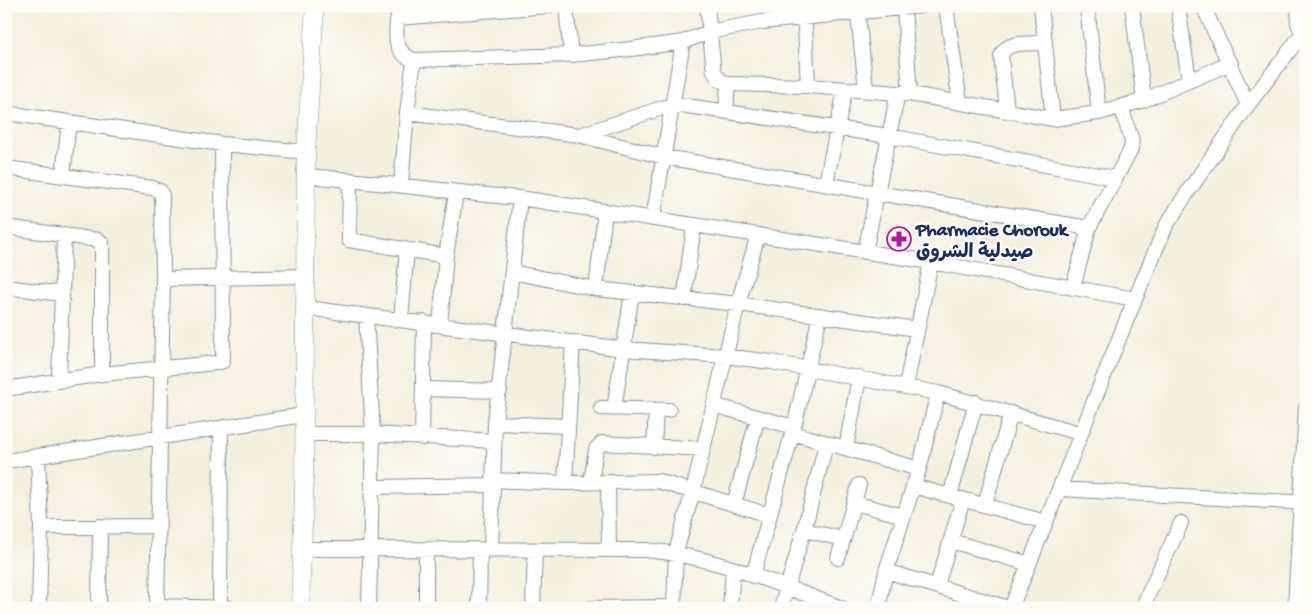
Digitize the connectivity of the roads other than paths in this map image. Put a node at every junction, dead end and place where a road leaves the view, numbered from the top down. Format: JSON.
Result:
{"nodes":[{"id":1,"x":315,"y":6,"type":"edge"},
{"id":2,"x":546,"y":6,"type":"edge"},
{"id":3,"x":566,"y":6,"type":"edge"},
{"id":4,"x":707,"y":6,"type":"edge"},
{"id":5,"x":921,"y":6,"type":"edge"},
{"id":6,"x":946,"y":6,"type":"edge"},
{"id":7,"x":1041,"y":6,"type":"edge"},
{"id":8,"x":1087,"y":6,"type":"edge"},
{"id":9,"x":1132,"y":6,"type":"edge"},
{"id":10,"x":1178,"y":6,"type":"edge"},
{"id":11,"x":1203,"y":6,"type":"edge"},
{"id":12,"x":1289,"y":6,"type":"edge"},
{"id":13,"x":1302,"y":6,"type":"edge"},
{"id":14,"x":904,"y":8,"type":"junction"},
{"id":15,"x":858,"y":10,"type":"edge"},
{"id":16,"x":398,"y":12,"type":"edge"},
{"id":17,"x":804,"y":12,"type":"edge"},
{"id":18,"x":1302,"y":30,"type":"edge"},
{"id":19,"x":709,"y":32,"type":"junction"},
{"id":20,"x":683,"y":42,"type":"junction"},
{"id":21,"x":1045,"y":43,"type":"junction"},
{"id":22,"x":571,"y":55,"type":"junction"},
{"id":23,"x":414,"y":60,"type":"junction"},
{"id":24,"x":1231,"y":63,"type":"junction"},
{"id":25,"x":1189,"y":81,"type":"junction"},
{"id":26,"x":728,"y":84,"type":"junction"},
{"id":27,"x":808,"y":86,"type":"junction"},
{"id":28,"x":866,"y":89,"type":"junction"},
{"id":29,"x":845,"y":90,"type":"junction"},
{"id":30,"x":904,"y":93,"type":"junction"},
{"id":31,"x":1144,"y":100,"type":"junction"},
{"id":32,"x":960,"y":103,"type":"junction"},
{"id":33,"x":674,"y":104,"type":"junction"},
{"id":34,"x":1248,"y":105,"type":"junction"},
{"id":35,"x":1121,"y":107,"type":"junction"},
{"id":36,"x":1008,"y":110,"type":"junction"},
{"id":37,"x":726,"y":111,"type":"junction"},
{"id":38,"x":6,"y":113,"type":"edge"},
{"id":39,"x":407,"y":113,"type":"junction"},
{"id":40,"x":1099,"y":113,"type":"junction"},
{"id":41,"x":1053,"y":119,"type":"junction"},
{"id":42,"x":69,"y":122,"type":"junction"},
{"id":43,"x":837,"y":128,"type":"junction"},
{"id":44,"x":579,"y":135,"type":"junction"},
{"id":45,"x":889,"y":136,"type":"junction"},
{"id":46,"x":222,"y":144,"type":"junction"},
{"id":47,"x":306,"y":152,"type":"junction"},
{"id":48,"x":664,"y":158,"type":"junction"},
{"id":49,"x":6,"y":168,"type":"edge"},
{"id":50,"x":63,"y":175,"type":"junction"},
{"id":51,"x":307,"y":176,"type":"junction"},
{"id":52,"x":1115,"y":178,"type":"junction"},
{"id":53,"x":350,"y":180,"type":"junction"},
{"id":54,"x":826,"y":183,"type":"junction"},
{"id":55,"x":401,"y":184,"type":"junction"},
{"id":56,"x":456,"y":193,"type":"junction"},
{"id":57,"x":877,"y":193,"type":"junction"},
{"id":58,"x":520,"y":198,"type":"junction"},
{"id":59,"x":605,"y":211,"type":"junction"},
{"id":60,"x":653,"y":220,"type":"junction"},
{"id":61,"x":694,"y":225,"type":"junction"},
{"id":62,"x":6,"y":227,"type":"edge"},
{"id":63,"x":1089,"y":228,"type":"junction"},
{"id":64,"x":758,"y":235,"type":"junction"},
{"id":65,"x":64,"y":236,"type":"junction"},
{"id":66,"x":407,"y":250,"type":"junction"},
{"id":67,"x":864,"y":252,"type":"junction"},
{"id":68,"x":446,"y":256,"type":"junction"},
{"id":69,"x":931,"y":262,"type":"junction"},
{"id":70,"x":512,"y":272,"type":"junction"},
{"id":71,"x":306,"y":276,"type":"junction"},
{"id":72,"x":222,"y":277,"type":"junction"},
{"id":73,"x":163,"y":279,"type":"junction"},
{"id":74,"x":1074,"y":287,"type":"junction"},
{"id":75,"x":6,"y":288,"type":"edge"},
{"id":76,"x":596,"y":289,"type":"junction"},
{"id":77,"x":632,"y":293,"type":"junction"},
{"id":78,"x":62,"y":294,"type":"junction"},
{"id":79,"x":684,"y":299,"type":"junction"},
{"id":80,"x":1135,"y":299,"type":"junction"},
{"id":81,"x":738,"y":304,"type":"junction"},
{"id":82,"x":306,"y":308,"type":"junction"},
{"id":83,"x":820,"y":315,"type":"junction"},
{"id":84,"x":366,"y":316,"type":"junction"},
{"id":85,"x":401,"y":319,"type":"junction"},
{"id":86,"x":424,"y":322,"type":"junction"},
{"id":87,"x":440,"y":325,"type":"junction"},
{"id":88,"x":917,"y":329,"type":"junction"},
{"id":89,"x":506,"y":333,"type":"junction"},
{"id":90,"x":573,"y":342,"type":"junction"},
{"id":91,"x":624,"y":349,"type":"junction"},
{"id":92,"x":725,"y":356,"type":"junction"},
{"id":93,"x":161,"y":368,"type":"junction"},
{"id":94,"x":807,"y":368,"type":"junction"},
{"id":95,"x":102,"y":374,"type":"junction"},
{"id":96,"x":859,"y":377,"type":"junction"},
{"id":97,"x":59,"y":379,"type":"junction"},
{"id":98,"x":906,"y":386,"type":"junction"},
{"id":99,"x":6,"y":389,"type":"edge"},
{"id":100,"x":423,"y":389,"type":"junction"},
{"id":101,"x":500,"y":391,"type":"junction"},
{"id":102,"x":938,"y":392,"type":"junction"},
{"id":103,"x":976,"y":402,"type":"junction"},
{"id":104,"x":714,"y":405,"type":"junction"},
{"id":105,"x":1306,"y":407,"type":"edge"},
{"id":106,"x":1011,"y":413,"type":"junction"},
{"id":107,"x":303,"y":415,"type":"junction"},
{"id":108,"x":758,"y":417,"type":"junction"},
{"id":109,"x":495,"y":423,"type":"junction"},
{"id":110,"x":568,"y":426,"type":"junction"},
{"id":111,"x":220,"y":429,"type":"junction"},
{"id":112,"x":793,"y":430,"type":"junction"},
{"id":113,"x":1079,"y":433,"type":"junction"},
{"id":114,"x":303,"y":434,"type":"junction"},
{"id":115,"x":373,"y":434,"type":"junction"},
{"id":116,"x":159,"y":438,"type":"junction"},
{"id":117,"x":422,"y":438,"type":"junction"},
{"id":118,"x":494,"y":441,"type":"junction"},
{"id":119,"x":826,"y":444,"type":"junction"},
{"id":120,"x":654,"y":447,"type":"junction"},
{"id":121,"x":846,"y":448,"type":"junction"},
{"id":122,"x":703,"y":449,"type":"junction"},
{"id":123,"x":38,"y":457,"type":"junction"},
{"id":124,"x":6,"y":462,"type":"edge"},
{"id":125,"x":919,"y":469,"type":"junction"},
{"id":126,"x":591,"y":482,"type":"junction"},
{"id":127,"x":608,"y":482,"type":"junction"},
{"id":128,"x":493,"y":483,"type":"junction"},
{"id":129,"x":565,"y":483,"type":"junction"},
{"id":130,"x":859,"y":485,"type":"dead end"},
{"id":131,"x":913,"y":486,"type":"junction"},
{"id":132,"x":372,"y":487,"type":"junction"},
{"id":133,"x":1060,"y":489,"type":"junction"},
{"id":134,"x":693,"y":491,"type":"junction"},
{"id":135,"x":957,"y":498,"type":"junction"},
{"id":136,"x":854,"y":503,"type":"junction"},
{"id":137,"x":1304,"y":503,"type":"edge"},
{"id":138,"x":734,"y":504,"type":"junction"},
{"id":139,"x":985,"y":505,"type":"junction"},
{"id":140,"x":769,"y":515,"type":"junction"},
{"id":141,"x":904,"y":516,"type":"junction"},
{"id":142,"x":1046,"y":522,"type":"junction"},
{"id":143,"x":1181,"y":523,"type":"dead end"},
{"id":144,"x":100,"y":526,"type":"junction"},
{"id":145,"x":158,"y":526,"type":"junction"},
{"id":146,"x":41,"y":527,"type":"junction"},
{"id":147,"x":804,"y":530,"type":"junction"},
{"id":148,"x":843,"y":540,"type":"junction"},
{"id":149,"x":951,"y":541,"type":"junction"},
{"id":150,"x":303,"y":549,"type":"junction"},
{"id":151,"x":369,"y":549,"type":"junction"},
{"id":152,"x":426,"y":550,"type":"junction"},
{"id":153,"x":485,"y":550,"type":"junction"},
{"id":154,"x":535,"y":550,"type":"junction"},
{"id":155,"x":609,"y":550,"type":"junction"},
{"id":156,"x":676,"y":552,"type":"junction"},
{"id":157,"x":838,"y":558,"type":"dead end"},
{"id":158,"x":1029,"y":564,"type":"junction"},
{"id":159,"x":733,"y":569,"type":"junction"},
{"id":160,"x":886,"y":571,"type":"junction"},
{"id":161,"x":753,"y":576,"type":"junction"},
{"id":162,"x":937,"y":586,"type":"junction"},
{"id":163,"x":786,"y":588,"type":"junction"},
{"id":164,"x":821,"y":604,"type":"edge"},
{"id":165,"x":157,"y":607,"type":"edge"},
{"id":166,"x":220,"y":607,"type":"edge"},
{"id":167,"x":674,"y":607,"type":"edge"},
{"id":168,"x":39,"y":608,"type":"edge"},
{"id":169,"x":99,"y":608,"type":"edge"},
{"id":170,"x":230,"y":608,"type":"edge"},
{"id":171,"x":300,"y":608,"type":"edge"},
{"id":172,"x":369,"y":608,"type":"edge"},
{"id":173,"x":426,"y":608,"type":"edge"},
{"id":174,"x":479,"y":608,"type":"edge"},
{"id":175,"x":533,"y":608,"type":"edge"},
{"id":176,"x":590,"y":608,"type":"edge"},
{"id":177,"x":635,"y":608,"type":"edge"},
{"id":178,"x":730,"y":608,"type":"edge"},
{"id":179,"x":781,"y":608,"type":"edge"},
{"id":180,"x":842,"y":608,"type":"edge"},
{"id":181,"x":878,"y":608,"type":"edge"},
{"id":182,"x":1010,"y":608,"type":"edge"},
{"id":183,"x":1142,"y":608,"type":"edge"},
{"id":184,"x":1294,"y":608,"type":"edge"}],
"edges":[{"from":1,"to":47,"type":"main road"},
{"from":2,"to":16,"type":"street"},
{"from":3,"to":22,"type":"street"},
{"from":4,"to":19,"type":"street"},
{"from":5,"to":14,"type":"street"},
{"from":6,"to":32,"type":"street"},
{"from":7,"to":21,"type":"street"},
{"from":8,"to":40,"type":"street"},
{"from":9,"to":31,"type":"street"},
{"from":10,"to":25,"type":"street"},
{"from":11,"to":24,"type":"street"},
{"from":12,"to":18,"type":"street"},
{"from":13,"to":18,"type":"street"},
{"from":14,"to":15,"type":"street"},
{"from":14,"to":30,"type":"street"},
{"from":15,"to":17,"type":"street"},
{"from":15,"to":28,"type":"street"},
{"from":16,"to":23,"type":"street"},
{"from":17,"to":19,"type":"street"},
{"from":17,"to":27,"type":"street"},
{"from":18,"to":34,"type":"street"},
{"from":19,"to":20,"type":"street"},
{"from":19,"to":26,"type":"street"},
{"from":20,"to":22,"type":"street"},
{"from":20,"to":33,"type":"street"},
{"from":21,"to":36,"type":"street"},
{"from":21,"to":41,"type":"street"},
{"from":22,"to":23,"type":"street"},
{"from":23,"to":39,"type":"street"},
{"from":24,"to":25,"type":"street"},
{"from":24,"to":34,"type":"street"},
{"from":25,"to":31,"type":"street"},
{"from":26,"to":27,"type":"street"},
{"from":26,"to":37,"type":"street"},
{"from":27,"to":29,"type":"street"},
{"from":28,"to":29,"type":"street"},
{"from":28,"to":30,"type":"street"},
{"from":29,"to":43,"type":"street"},
{"from":30,"to":32,"type":"street"},
{"from":30,"to":45,"type":"street"},
{"from":31,"to":35,"type":"street"},
{"from":32,"to":36,"type":"street"},
{"from":33,"to":37,"type":"street"},
{"from":33,"to":44,"type":"street"},
{"from":33,"to":48,"type":"street"},
{"from":34,"to":80,"type":"street"},
{"from":35,"to":40,"type":"street"},
{"from":35,"to":52,"type":"street"},
{"from":36,"to":41,"type":"street"},
{"from":37,"to":43,"type":"street"},
{"from":38,"to":42,"type":"street"},
{"from":39,"to":44,"type":"street"},
{"from":39,"to":55,"type":"street"},
{"from":40,"to":41,"type":"street"},
{"from":42,"to":46,"type":"street"},
{"from":42,"to":50,"type":"street"},
{"from":43,"to":45,"type":"street"},
{"from":43,"to":54,"type":"street"},
{"from":44,"to":48,"type":"street"},
{"from":45,"to":52,"type":"street"},
{"from":45,"to":57,"type":"street"},
{"from":46,"to":47,"type":"street"},
{"from":46,"to":72,"type":"street"},
{"from":47,"to":51,"type":"main road"},
{"from":48,"to":54,"type":"street"},
{"from":48,"to":60,"type":"street"},
{"from":49,"to":50,"type":"street"},
{"from":50,"to":73,"type":"street"},
{"from":51,"to":53,"type":"street"},
{"from":51,"to":71,"type":"main road"},
{"from":52,"to":63,"type":"street"},
{"from":53,"to":55,"type":"street"},
{"from":53,"to":66,"type":"street"},
{"from":54,"to":57,"type":"street"},
{"from":55,"to":56,"type":"street"},
{"from":56,"to":58,"type":"street"},
{"from":56,"to":68,"type":"street"},
{"from":57,"to":63,"type":"street"},
{"from":57,"to":67,"type":"street"},
{"from":58,"to":59,"type":"street"},
{"from":58,"to":70,"type":"street"},
{"from":59,"to":60,"type":"street"},
{"from":59,"to":76,"type":"street"},
{"from":60,"to":61,"type":"street"},
{"from":61,"to":64,"type":"street"},
{"from":61,"to":79,"type":"street"},
{"from":62,"to":65,"type":"street"},
{"from":63,"to":74,"type":"street"},
{"from":64,"to":67,"type":"street"},
{"from":64,"to":81,"type":"street"},
{"from":65,"to":78,"type":"street"},
{"from":65,"to":95,"type":"street"},
{"from":66,"to":68,"type":"street"},
{"from":66,"to":85,"type":"street"},
{"from":67,"to":69,"type":"street"},
{"from":68,"to":87,"type":"street"},
{"from":69,"to":74,"type":"street"},
{"from":69,"to":88,"type":"street"},
{"from":70,"to":76,"type":"street"},
{"from":70,"to":89,"type":"street"},
{"from":71,"to":72,"type":"street"},
{"from":71,"to":82,"type":"main road"},
{"from":72,"to":73,"type":"street"},
{"from":72,"to":93,"type":"street"},
{"from":73,"to":93,"type":"street"},
{"from":74,"to":80,"type":"street"},
{"from":75,"to":78,"type":"street"},
{"from":76,"to":77,"type":"street"},
{"from":77,"to":79,"type":"street"},
{"from":77,"to":91,"type":"street"},
{"from":78,"to":97,"type":"street"},
{"from":79,"to":81,"type":"street"},
{"from":80,"to":113,"type":"street"},
{"from":81,"to":83,"type":"street"},
{"from":81,"to":92,"type":"street"},
{"from":82,"to":84,"type":"street"},
{"from":82,"to":107,"type":"main road"},
{"from":83,"to":88,"type":"street"},
{"from":83,"to":94,"type":"street"},
{"from":84,"to":85,"type":"street"},
{"from":84,"to":115,"type":"street"},
{"from":85,"to":86,"type":"street"},
{"from":86,"to":87,"type":"street"},
{"from":86,"to":100,"type":"street"},
{"from":87,"to":89,"type":"street"},
{"from":88,"to":98,"type":"street"},
{"from":89,"to":90,"type":"street"},
{"from":89,"to":101,"type":"street"},
{"from":90,"to":91,"type":"street"},
{"from":90,"to":110,"type":"street"},
{"from":91,"to":92,"type":"street"},
{"from":91,"to":120,"type":"street"},
{"from":92,"to":94,"type":"street"},
{"from":92,"to":104,"type":"street"},
{"from":93,"to":95,"type":"street"},
{"from":93,"to":116,"type":"street"},
{"from":94,"to":96,"type":"street"},
{"from":94,"to":112,"type":"street"},
{"from":95,"to":97,"type":"street"},
{"from":96,"to":98,"type":"street"},
{"from":96,"to":121,"type":"street"},
{"from":97,"to":99,"type":"street"},
{"from":98,"to":102,"type":"street"},
{"from":100,"to":101,"type":"street"},
{"from":100,"to":117,"type":"street"},
{"from":101,"to":109,"type":"street"},
{"from":102,"to":103,"type":"street"},
{"from":102,"to":125,"type":"street"},
{"from":103,"to":106,"type":"street"},
{"from":103,"to":135,"type":"street"},
{"from":104,"to":108,"type":"street"},
{"from":104,"to":122,"type":"street"},
{"from":105,"to":137,"type":"street"},
{"from":106,"to":113,"type":"street"},
{"from":106,"to":139,"type":"street"},
{"from":107,"to":111,"type":"street"},
{"from":107,"to":114,"type":"main road"},
{"from":108,"to":112,"type":"street"},
{"from":108,"to":138,"type":"street"},
{"from":109,"to":110,"type":"street"},
{"from":109,"to":118,"type":"street"},
{"from":110,"to":129,"type":"street"},
{"from":111,"to":116,"type":"street"},
{"from":111,"to":166,"type":"street"},
{"from":112,"to":119,"type":"street"},
{"from":112,"to":140,"type":"street"},
{"from":113,"to":133,"type":"street"},
{"from":114,"to":115,"type":"street"},
{"from":114,"to":150,"type":"main road"},
{"from":115,"to":117,"type":"street"},
{"from":115,"to":132,"type":"street"},
{"from":116,"to":123,"type":"street"},
{"from":116,"to":145,"type":"street"},
{"from":117,"to":118,"type":"street"},
{"from":118,"to":128,"type":"street"},
{"from":119,"to":121,"type":"street"},
{"from":119,"to":147,"type":"street"},
{"from":120,"to":122,"type":"street"},
{"from":120,"to":126,"type":"street"},
{"from":121,"to":125,"type":"street"},
{"from":122,"to":134,"type":"street"},
{"from":123,"to":124,"type":"street"},
{"from":123,"to":146,"type":"street"},
{"from":125,"to":131,"type":"street"},
{"from":126,"to":127,"type":"street"},
{"from":126,"to":129,"type":"street"},
{"from":127,"to":134,"type":"street"},
{"from":127,"to":155,"type":"street"},
{"from":128,"to":129,"type":"street"},
{"from":128,"to":132,"type":"street"},
{"from":128,"to":153,"type":"street"},
{"from":130,"to":136,"type":"street"},
{"from":131,"to":135,"type":"street"},
{"from":131,"to":141,"type":"street"},
{"from":132,"to":151,"type":"street"},
{"from":133,"to":137,"type":"street"},
{"from":133,"to":142,"type":"street"},
{"from":134,"to":138,"type":"street"},
{"from":134,"to":156,"type":"street"},
{"from":135,"to":139,"type":"street"},
{"from":135,"to":149,"type":"street"},
{"from":136,"to":141,"type":"street"},
{"from":136,"to":148,"type":"street"},
{"from":137,"to":184,"type":"street"},
{"from":138,"to":140,"type":"street"},
{"from":139,"to":142,"type":"street"},
{"from":140,"to":161,"type":"street"},
{"from":141,"to":160,"type":"street"},
{"from":142,"to":158,"type":"street"},
{"from":143,"to":183,"type":"street"},
{"from":144,"to":145,"type":"street"},
{"from":144,"to":146,"type":"street"},
{"from":144,"to":169,"type":"street"},
{"from":145,"to":165,"type":"street"},
{"from":146,"to":168,"type":"street"},
{"from":147,"to":148,"type":"street"},
{"from":147,"to":163,"type":"street"},
{"from":148,"to":157,"type":"street"},
{"from":149,"to":158,"type":"street"},
{"from":149,"to":162,"type":"street"},
{"from":150,"to":151,"type":"street"},
{"from":150,"to":171,"type":"main road"},
{"from":151,"to":152,"type":"street"},
{"from":151,"to":172,"type":"street"},
{"from":152,"to":153,"type":"street"},
{"from":152,"to":173,"type":"street"},
{"from":153,"to":154,"type":"street"},
{"from":153,"to":174,"type":"street"},
{"from":154,"to":155,"type":"street"},
{"from":154,"to":175,"type":"street"},
{"from":155,"to":156,"type":"street"},
{"from":156,"to":159,"type":"street"},
{"from":156,"to":167,"type":"street"},
{"from":158,"to":182,"type":"street"},
{"from":159,"to":161,"type":"street"},
{"from":159,"to":178,"type":"street"},
{"from":160,"to":162,"type":"street"},
{"from":160,"to":181,"type":"street"},
{"from":161,"to":163,"type":"street"},
{"from":162,"to":182,"type":"street"},
{"from":163,"to":164,"type":"street"},
{"from":163,"to":179,"type":"street"},
{"from":164,"to":180,"type":"street"},
{"from":165,"to":166,"type":"street"},
{"from":166,"to":170,"type":"street"},
{"from":167,"to":177,"type":"street"},
{"from":176,"to":177,"type":"street"}]}
